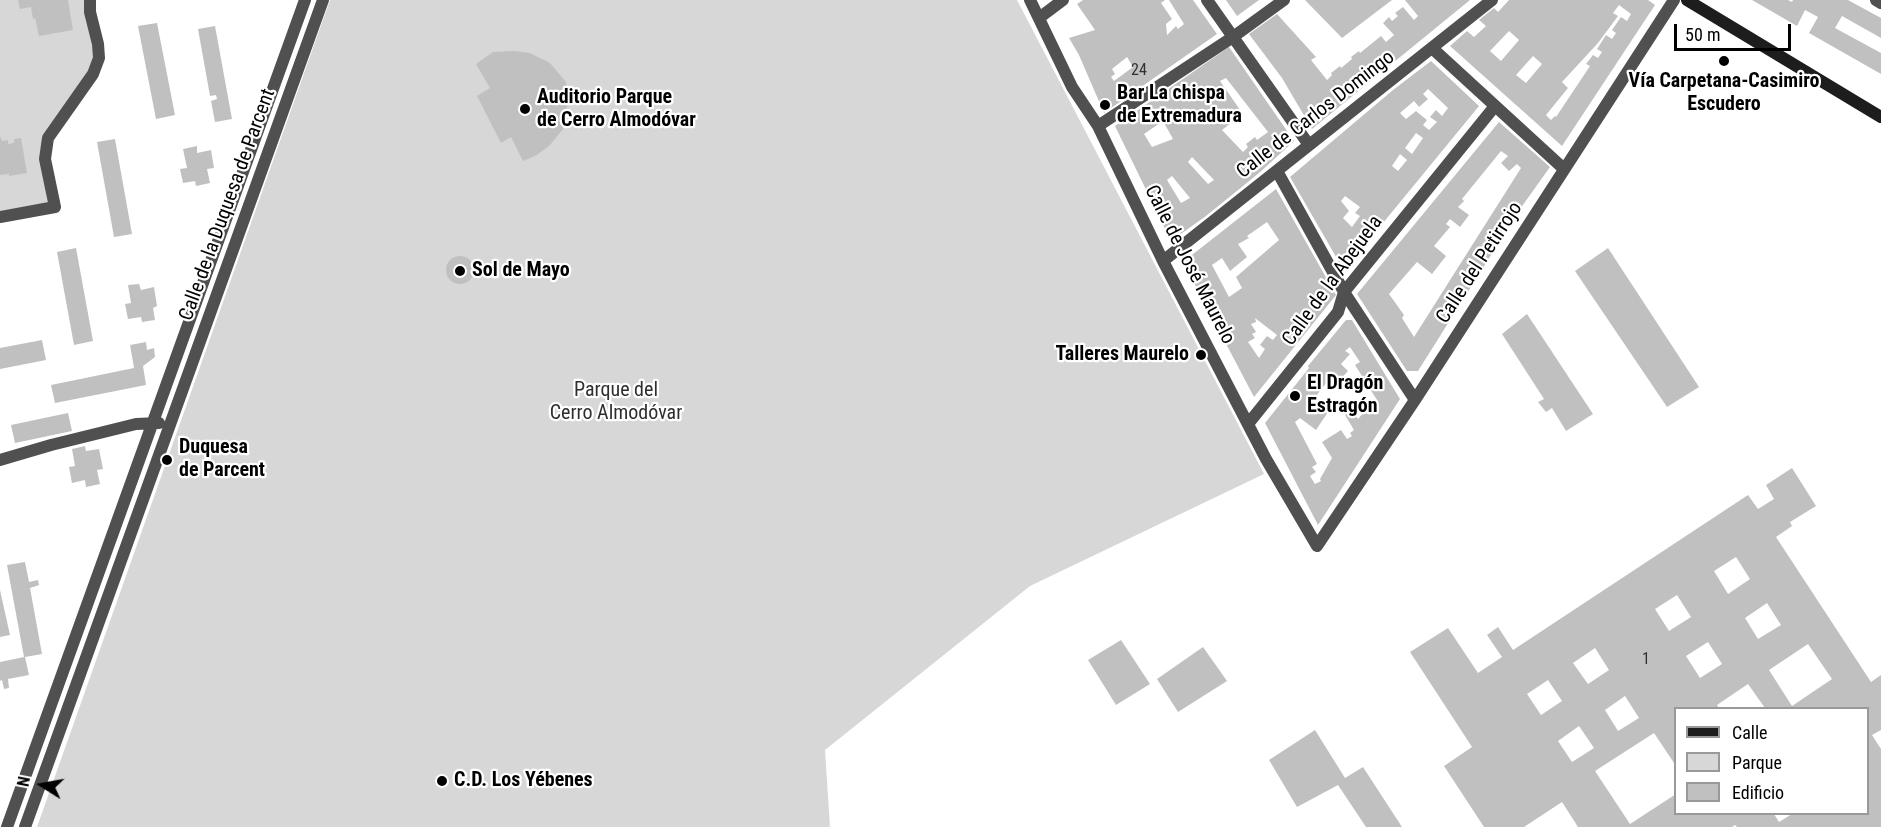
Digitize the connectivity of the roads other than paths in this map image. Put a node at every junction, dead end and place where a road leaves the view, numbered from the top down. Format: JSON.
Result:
{"nodes":[{"id":1,"x":90,"y":0,"type":"edge"},
{"id":2,"x":305,"y":0,"type":"edge"},
{"id":3,"x":323,"y":0,"type":"edge"},
{"id":4,"x":1030,"y":0,"type":"edge"},
{"id":5,"x":1063,"y":0,"type":"edge"},
{"id":6,"x":1207,"y":0,"type":"edge"},
{"id":7,"x":1284,"y":0,"type":"edge"},
{"id":8,"x":1492,"y":0,"type":"edge"},
{"id":9,"x":1674,"y":0,"type":"edge"},
{"id":10,"x":1687,"y":0,"type":"edge"},
{"id":11,"x":1876,"y":0,"type":"edge"},
{"id":12,"x":1881,"y":3,"type":"edge"},
{"id":13,"x":1039,"y":18,"type":"junction"},
{"id":14,"x":1233,"y":37,"type":"junction"},
{"id":15,"x":1432,"y":48,"type":"junction"},
{"id":16,"x":1495,"y":106,"type":"junction"},
{"id":17,"x":1881,"y":117,"type":"edge"},
{"id":18,"x":1098,"y":126,"type":"junction"},
{"id":19,"x":1309,"y":145,"type":"junction"},
{"id":20,"x":1564,"y":169,"type":"junction"},
{"id":21,"x":1277,"y":171,"type":"junction"},
{"id":22,"x":0,"y":217,"type":"edge"},
{"id":23,"x":1163,"y":261,"type":"junction"},
{"id":24,"x":1344,"y":292,"type":"junction"},
{"id":25,"x":1415,"y":400,"type":"junction"},
{"id":26,"x":152,"y":423,"type":"junction"},
{"id":27,"x":170,"y":424,"type":"junction"},
{"id":28,"x":1248,"y":424,"type":"junction"},
{"id":29,"x":0,"y":460,"type":"edge"},
{"id":30,"x":1317,"y":546,"type":"joint"},
{"id":31,"x":7,"y":827,"type":"edge"},
{"id":32,"x":25,"y":827,"type":"edge"}],
"edges":[{"from":1,"to":22,"type":"street"},
{"from":2,"to":26,"type":"street","name":"Calle de la Duquesa de Parcent"},
{"from":3,"to":27,"type":"street","name":"Calle de la Duquesa de Parcent"},
{"from":4,"to":13,"type":"street","name":"Calle de José Maurelo"},
{"from":5,"to":13,"type":"street"},
{"from":6,"to":14,"type":"street"},
{"from":7,"to":14,"type":"street"},
{"from":8,"to":15,"type":"street","name":"Calle de Carlos Domingo"},
{"from":9,"to":20,"type":"street","name":"Calle del Petirrojo"},
{"from":10,"to":17,"type":"street"},
{"from":11,"to":12,"type":"street"},
{"from":13,"to":18,"type":"street","name":"Calle de José Maurelo"},
{"from":14,"to":18,"type":"street"},
{"from":14,"to":19,"type":"street"},
{"from":15,"to":16,"type":"street"},
{"from":15,"to":19,"type":"street","name":"Calle de Carlos Domingo"},
{"from":16,"to":20,"type":"street"},
{"from":16,"to":24,"type":"street","name":"Calle de la Abejuela"},
{"from":18,"to":23,"type":"street","name":"Calle de José Maurelo"},
{"from":19,"to":21,"type":"street","name":"Calle de Carlos Domingo"},
{"from":20,"to":25,"type":"street","name":"Calle del Petirrojo"},
{"from":21,"to":23,"type":"street","name":"Calle de Carlos Domingo"},
{"from":21,"to":24,"type":"street"},
{"from":23,"to":28,"type":"street","name":"Calle de José Maurelo"},
{"from":24,"to":25,"type":"street"},
{"from":24,"to":28,"type":"street","name":"Calle de la Abejuela"},
{"from":25,"to":30,"type":"street","name":"Calle del Petirrojo"},
{"from":26,"to":27,"type":"street"},
{"from":26,"to":29,"type":"street"},
{"from":26,"to":31,"type":"street","name":"Calle de la Duquesa de Parcent"},
{"from":27,"to":32,"type":"street","name":"Calle de la Duquesa de Parcent"},
{"from":28,"to":30,"type":"street","name":"Calle de José Maurelo"}]}
